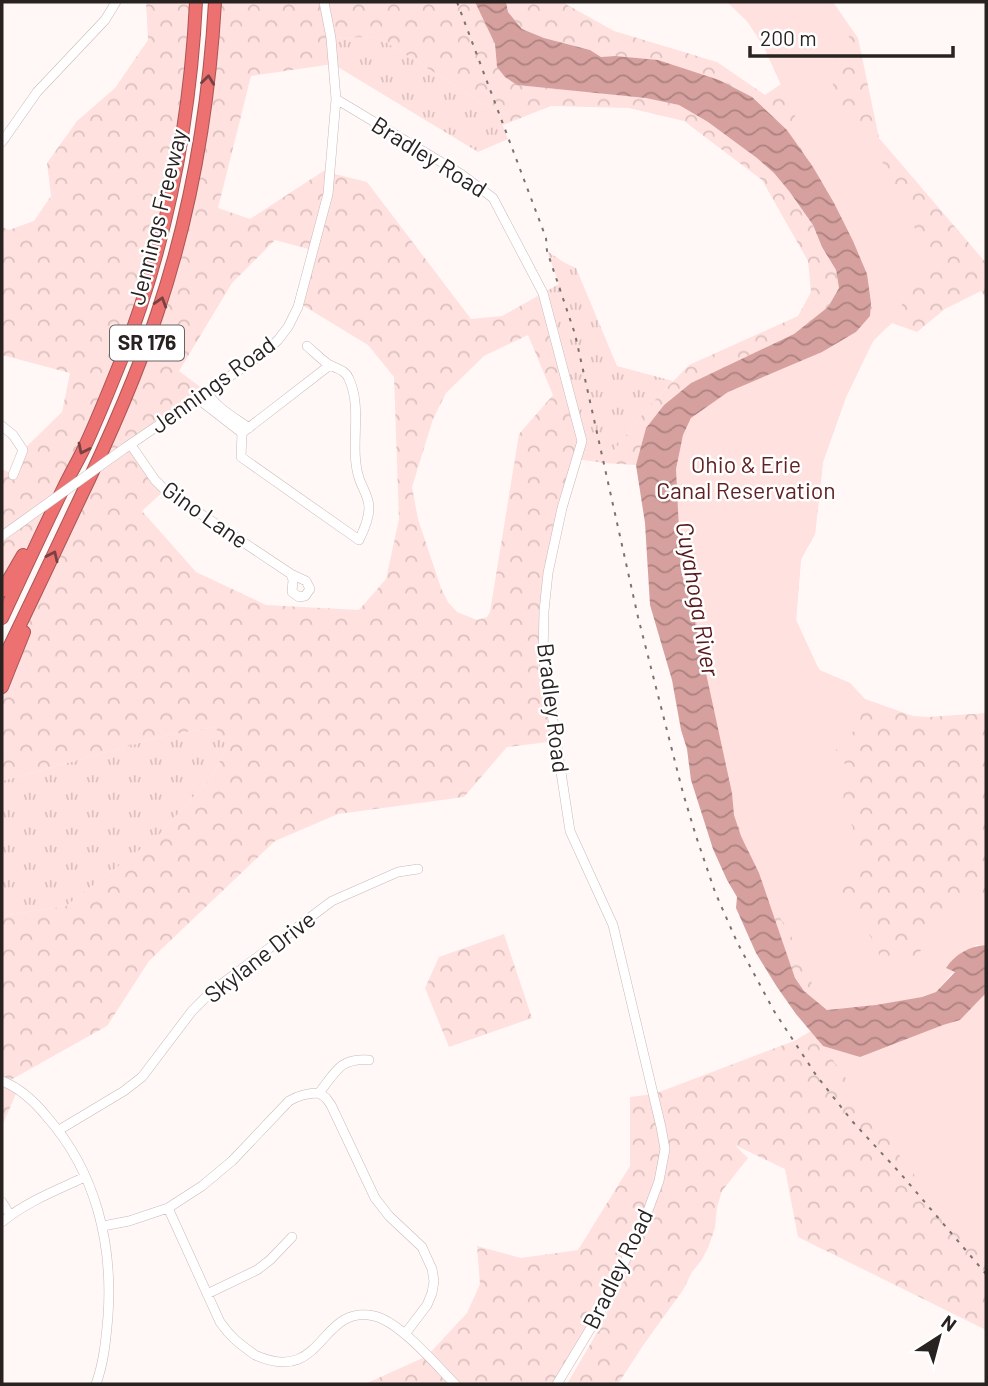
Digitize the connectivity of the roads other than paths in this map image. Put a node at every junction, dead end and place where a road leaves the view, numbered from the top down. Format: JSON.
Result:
{"nodes":[{"id":1,"x":116,"y":2,"type":"edge"},
{"id":2,"x":196,"y":2,"type":"edge"},
{"id":3,"x":215,"y":2,"type":"edge"},
{"id":4,"x":324,"y":2,"type":"edge"},
{"id":5,"x":336,"y":99,"type":"junction"},
{"id":6,"x":2,"y":142,"type":"edge"},
{"id":7,"x":307,"y":346,"type":"dead end"},
{"id":8,"x":330,"y":365,"type":"junction"},
{"id":9,"x":207,"y":392,"type":"junction"},
{"id":10,"x":197,"y":398,"type":"junction"},
{"id":11,"x":2,"y":426,"type":"edge"},
{"id":12,"x":246,"y":430,"type":"junction"},
{"id":13,"x":128,"y":447,"type":"junction"},
{"id":14,"x":13,"y":475,"type":"dead end"},
{"id":15,"x":64,"y":485,"type":"junction"},
{"id":16,"x":2,"y":536,"type":"edge"},
{"id":17,"x":291,"y":574,"type":"dead end"},
{"id":18,"x":39,"y":587,"type":"junction"},
{"id":19,"x":2,"y":591,"type":"edge"},
{"id":20,"x":2,"y":618,"type":"edge"},
{"id":21,"x":2,"y":662,"type":"edge"},
{"id":22,"x":2,"y":687,"type":"edge"},
{"id":23,"x":418,"y":869,"type":"dead end"},
{"id":24,"x":369,"y":1060,"type":"dead end"},
{"id":25,"x":2,"y":1081,"type":"edge"},
{"id":26,"x":319,"y":1093,"type":"junction"},
{"id":27,"x":59,"y":1130,"type":"junction"},
{"id":28,"x":86,"y":1177,"type":"junction"},
{"id":29,"x":2,"y":1202,"type":"edge"},
{"id":30,"x":167,"y":1208,"type":"junction"},
{"id":31,"x":10,"y":1215,"type":"junction"},
{"id":32,"x":2,"y":1222,"type":"edge"},
{"id":33,"x":103,"y":1226,"type":"junction"},
{"id":34,"x":292,"y":1237,"type":"dead end"},
{"id":35,"x":207,"y":1294,"type":"junction"},
{"id":36,"x":405,"y":1334,"type":"junction"},
{"id":37,"x":96,"y":1384,"type":"edge"},
{"id":38,"x":455,"y":1384,"type":"edge"},
{"id":39,"x":557,"y":1384,"type":"edge"}],
"edges":[{"from":1,"to":6,"type":"street"},
{"from":2,"to":15,"type":"highway","name":"Jennings Freeway","number":"SR 176","one_way":true},
{"from":18,"to":3,"type":"highway","name":"Jennings Freeway","number":"SR 176","one_way":true},
{"from":4,"to":5,"type":"street","name":"Jennings Road"},
{"from":5,"to":9,"type":"street","name":"Jennings Road"},
{"from":5,"to":39,"type":"street","name":"Bradley Road"},
{"from":7,"to":8,"type":"street"},
{"from":8,"to":12,"type":"street"},
{"from":8,"to":12,"type":"street"},
{"from":9,"to":10,"type":"street","name":"Jennings Road"},
{"from":9,"to":12,"type":"street"},
{"from":10,"to":12,"type":"street"},
{"from":10,"to":13,"type":"street","name":"Jennings Road"},
{"from":11,"to":14,"type":"street"},
{"from":13,"to":16,"type":"street","name":"Jennings Road","bridge":true},
{"from":13,"to":17,"type":"street","name":"Gino Lane"},
{"from":15,"to":19,"type":"highway"},
{"from":15,"to":20,"type":"highway","name":"Jennings Freeway","number":"SR 176"},
{"from":18,"to":21,"type":"highway","name":"Jennings Freeway","number":"SR 176"},
{"from":18,"to":22,"type":"highway"},
{"from":23,"to":27,"type":"street","name":"Skylane Drive"},
{"from":24,"to":26,"type":"street"},
{"from":25,"to":27,"type":"street"},
{"from":26,"to":30,"type":"street"},
{"from":26,"to":36,"type":"street"},
{"from":27,"to":28,"type":"street"},
{"from":28,"to":31,"type":"street"},
{"from":28,"to":33,"type":"street"},
{"from":29,"to":31,"type":"street"},
{"from":30,"to":33,"type":"street"},
{"from":30,"to":35,"type":"street"},
{"from":31,"to":32,"type":"street"},
{"from":33,"to":37,"type":"street"},
{"from":34,"to":35,"type":"street"},
{"from":35,"to":36,"type":"street"},
{"from":36,"to":38,"type":"street"}]}
